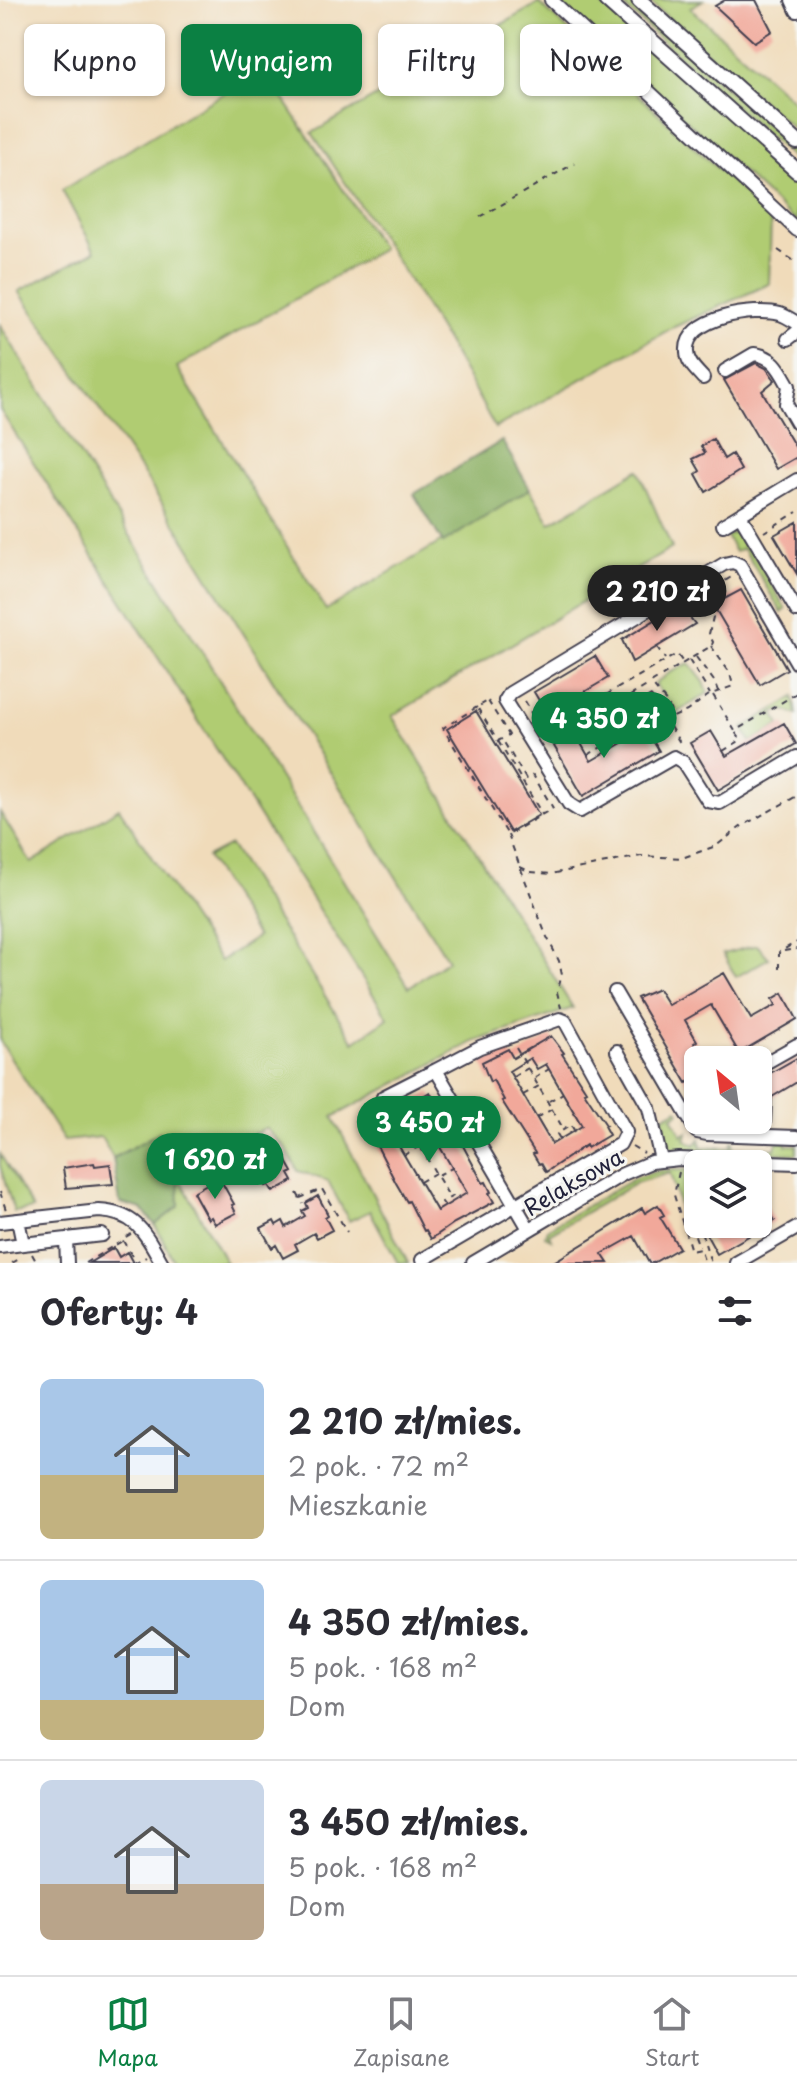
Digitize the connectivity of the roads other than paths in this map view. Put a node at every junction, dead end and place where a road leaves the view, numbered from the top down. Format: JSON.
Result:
{"nodes":[{"id":1,"x":551,"y":0,"type":"edge"},
{"id":2,"x":606,"y":0,"type":"edge"},
{"id":3,"x":639,"y":0,"type":"edge"},
{"id":4,"x":792,"y":0,"type":"edge"},
{"id":5,"x":797,"y":11,"type":"edge"},
{"id":6,"x":797,"y":142,"type":"edge"},
{"id":7,"x":797,"y":171,"type":"edge"},
{"id":8,"x":797,"y":230,"type":"edge"},
{"id":9,"x":797,"y":323,"type":"edge"},
{"id":10,"x":725,"y":371,"type":"dead end"},
{"id":11,"x":703,"y":378,"type":"dead end"},
{"id":12,"x":797,"y":423,"type":"edge"},
{"id":13,"x":797,"y":480,"type":"edge"},
{"id":14,"x":740,"y":515,"type":"junction"},
{"id":15,"x":723,"y":525,"type":"dead end"},
{"id":16,"x":797,"y":611,"type":"edge"},
{"id":17,"x":775,"y":625,"type":"junction"},
{"id":18,"x":797,"y":663,"type":"edge"},
{"id":19,"x":797,"y":757,"type":"edge"},
{"id":20,"x":615,"y":992,"type":"dead end"},
{"id":21,"x":797,"y":1045,"type":"edge"},
{"id":22,"x":617,"y":1051,"type":"dead end"},
{"id":23,"x":649,"y":1051,"type":"junction"},
{"id":24,"x":772,"y":1059,"type":"edge"},
{"id":25,"x":626,"y":1065,"type":"junction"},
{"id":26,"x":436,"y":1070,"type":"junction"},
{"id":27,"x":386,"y":1095,"type":"road end"},
{"id":28,"x":684,"y":1111,"type":"edge"},
{"id":29,"x":701,"y":1134,"type":"edge"},
{"id":30,"x":797,"y":1137,"type":"edge"},
{"id":31,"x":661,"y":1160,"type":"junction"},
{"id":32,"x":797,"y":1163,"type":"edge"},
{"id":33,"x":516,"y":1205,"type":"junction"},
{"id":34,"x":9,"y":1219,"type":"edge"},
{"id":35,"x":797,"y":1228,"type":"edge"},
{"id":36,"x":529,"y":1229,"type":"junction"},
{"id":37,"x":102,"y":1235,"type":"dead end"},
{"id":38,"x":66,"y":1239,"type":"junction"},
{"id":39,"x":0,"y":1247,"type":"edge"},
{"id":40,"x":28,"y":1250,"type":"junction"},
{"id":41,"x":422,"y":1260,"type":"dead end"},
{"id":42,"x":67,"y":1263,"type":"edge"},
{"id":43,"x":162,"y":1263,"type":"edge"},
{"id":44,"x":473,"y":1263,"type":"edge"},
{"id":45,"x":736,"y":1263,"type":"edge"}],
"edges":[{"from":1,"to":8,"type":"street"},
{"from":2,"to":7,"type":"main road"},
{"from":3,"to":6,"type":"main road"},
{"from":4,"to":5,"type":"street"},
{"from":9,"to":11,"type":"street"},
{"from":10,"to":12,"type":"street"},
{"from":13,"to":14,"type":"street"},
{"from":14,"to":15,"type":"street"},
{"from":14,"to":16,"type":"street"},
{"from":16,"to":17,"type":"street"},
{"from":17,"to":18,"type":"street"},
{"from":17,"to":19,"type":"street"},
{"from":20,"to":23,"type":"street"},
{"from":21,"to":24,"type":"street"},
{"from":22,"to":25,"type":"street"},
{"from":23,"to":25,"type":"street"},
{"from":23,"to":28,"type":"street"},
{"from":25,"to":31,"type":"street"},
{"from":26,"to":27,"type":"street"},
{"from":26,"to":33,"type":"street"},
{"from":26,"to":33,"type":"street"},
{"from":29,"to":30,"type":"street"},
{"from":31,"to":32,"type":"street","name":"Relaksowa"},
{"from":31,"to":36,"type":"street","name":"Relaksowa"},
{"from":33,"to":36,"type":"street"},
{"from":33,"to":41,"type":"street"},
{"from":34,"to":40,"type":"street"},
{"from":34,"to":43,"type":"street"},
{"from":35,"to":45,"type":"street"},
{"from":36,"to":44,"type":"street","name":"Relaksowa"},
{"from":37,"to":38,"type":"street"},
{"from":38,"to":40,"type":"street"},
{"from":38,"to":42,"type":"street"},
{"from":39,"to":40,"type":"street"}]}
